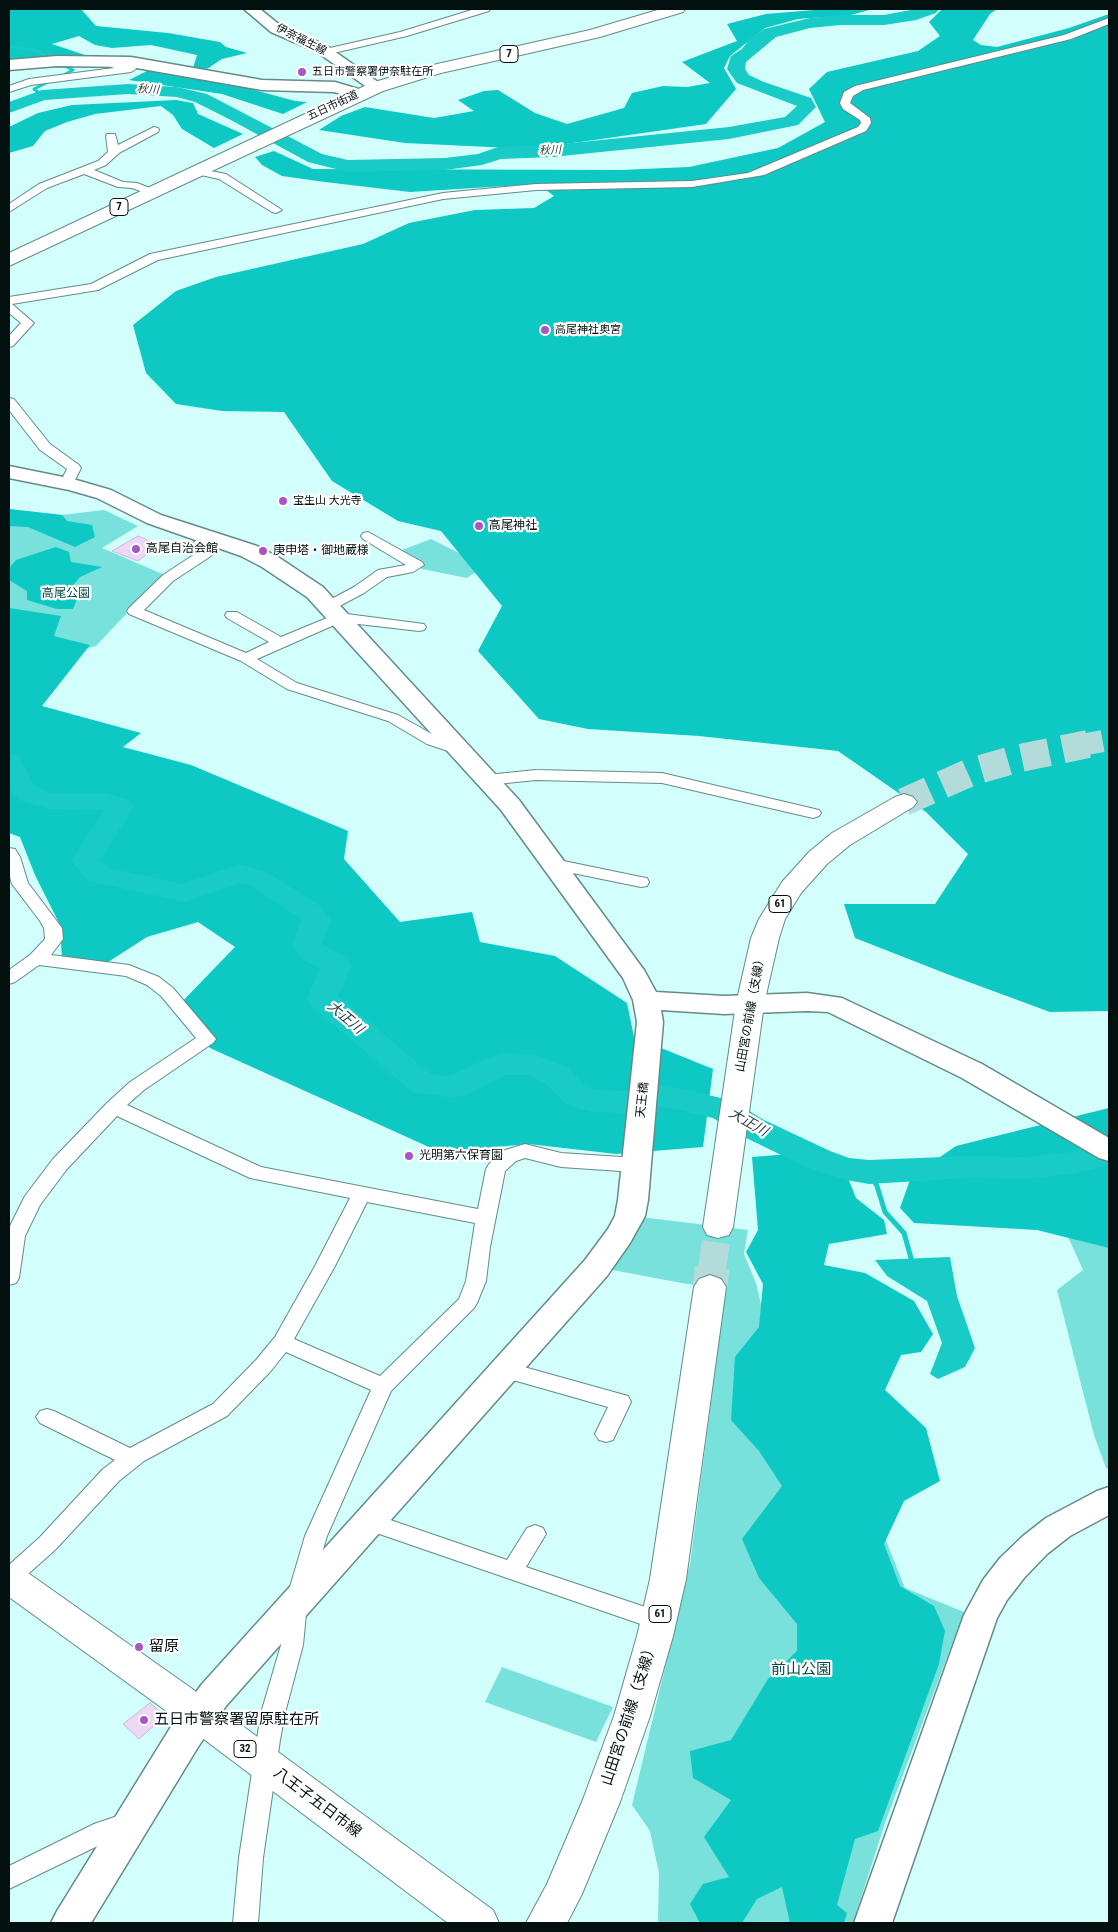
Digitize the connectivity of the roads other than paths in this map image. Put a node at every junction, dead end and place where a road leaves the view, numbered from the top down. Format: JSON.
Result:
{"nodes":[{"id":1,"x":251,"y":9,"type":"edge"},
{"id":2,"x":485,"y":9,"type":"edge"},
{"id":3,"x":677,"y":9,"type":"edge"},
{"id":4,"x":1109,"y":20,"type":"edge"},
{"id":5,"x":325,"y":52,"type":"junction"},
{"id":6,"x":111,"y":61,"type":"junction"},
{"id":7,"x":9,"y":65,"type":"edge"},
{"id":8,"x":377,"y":87,"type":"junction"},
{"id":9,"x":9,"y":89,"type":"edge"},
{"id":10,"x":359,"y":94,"type":"junction"},
{"id":11,"x":154,"y":130,"type":"dead end"},
{"id":12,"x":111,"y":136,"type":"dead end"},
{"id":13,"x":114,"y":151,"type":"junction"},
{"id":14,"x":84,"y":170,"type":"junction"},
{"id":15,"x":196,"y":171,"type":"junction"},
{"id":16,"x":151,"y":192,"type":"junction"},
{"id":17,"x":9,"y":208,"type":"edge"},
{"id":18,"x":276,"y":210,"type":"dead end"},
{"id":19,"x":9,"y":260,"type":"edge"},
{"id":20,"x":9,"y":301,"type":"edge"},
{"id":21,"x":9,"y":307,"type":"edge"},
{"id":22,"x":9,"y":344,"type":"edge"},
{"id":23,"x":9,"y":402,"type":"edge"},
{"id":24,"x":9,"y":472,"type":"edge"},
{"id":25,"x":66,"y":483,"type":"junction"},
{"id":26,"x":368,"y":536,"type":"dead end"},
{"id":27,"x":210,"y":537,"type":"junction"},
{"id":28,"x":334,"y":611,"type":"junction"},
{"id":29,"x":232,"y":615,"type":"dead end"},
{"id":30,"x":419,"y":627,"type":"dead end"},
{"id":31,"x":281,"y":643,"type":"junction"},
{"id":32,"x":246,"y":658,"type":"junction"},
{"id":33,"x":460,"y":750,"type":"junction"},
{"id":34,"x":487,"y":780,"type":"junction"},
{"id":35,"x":904,"y":802,"type":"tunnel mouth"},
{"id":36,"x":812,"y":812,"type":"dead end"},
{"id":37,"x":9,"y":853,"type":"edge"},
{"id":38,"x":554,"y":864,"type":"junction"},
{"id":39,"x":641,"y":882,"type":"dead end"},
{"id":40,"x":36,"y":959,"type":"junction"},
{"id":41,"x":9,"y":978,"type":"edge"},
{"id":42,"x":646,"y":1000,"type":"junction"},
{"id":43,"x":750,"y":1004,"type":"junction"},
{"id":44,"x":114,"y":1107,"type":"junction"},
{"id":45,"x":1109,"y":1151,"type":"edge"},
{"id":46,"x":637,"y":1156,"type":"junction"},
{"id":47,"x":361,"y":1195,"type":"junction"},
{"id":48,"x":486,"y":1218,"type":"junction"},
{"id":49,"x":718,"y":1227,"type":"tunnel mouth"},
{"id":50,"x":9,"y":1278,"type":"edge"},
{"id":51,"x":710,"y":1287,"type":"tunnel mouth"},
{"id":52,"x":282,"y":1342,"type":"junction"},
{"id":53,"x":506,"y":1370,"type":"junction"},
{"id":54,"x":383,"y":1386,"type":"junction"},
{"id":55,"x":47,"y":1417,"type":"dead end"},
{"id":56,"x":606,"y":1434,"type":"dead end"},
{"id":57,"x":132,"y":1458,"type":"junction"},
{"id":58,"x":1109,"y":1500,"type":"edge"},
{"id":59,"x":319,"y":1526,"type":"junction"},
{"id":60,"x":362,"y":1531,"type":"junction"},
{"id":61,"x":535,"y":1534,"type":"dead end"},
{"id":62,"x":512,"y":1570,"type":"junction"},
{"id":63,"x":9,"y":1578,"type":"edge"},
{"id":64,"x":296,"y":1604,"type":"junction"},
{"id":65,"x":658,"y":1620,"type":"junction"},
{"id":66,"x":199,"y":1714,"type":"junction"},
{"id":67,"x":265,"y":1764,"type":"junction"},
{"id":68,"x":132,"y":1822,"type":"junction"},
{"id":69,"x":9,"y":1878,"type":"edge"},
{"id":70,"x":70,"y":1923,"type":"edge"},
{"id":71,"x":246,"y":1923,"type":"edge"},
{"id":72,"x":479,"y":1923,"type":"edge"},
{"id":73,"x":546,"y":1923,"type":"edge"},
{"id":74,"x":873,"y":1923,"type":"edge"}],
"edges":[{"from":1,"to":5,"type":"street","name":"伊奈福生線"},
{"from":2,"to":5,"type":"street"},
{"from":3,"to":8,"type":"main road","name":"五日市街道","number":"7"},
{"from":4,"to":20,"type":"street"},
{"from":5,"to":8,"type":"street","name":"伊奈福生線"},
{"from":6,"to":7,"type":"street"},
{"from":6,"to":9,"type":"street"},
{"from":6,"to":10,"type":"street"},
{"from":8,"to":10,"type":"main road","name":"五日市街道","number":"7"},
{"from":10,"to":15,"type":"main road","name":"五日市街道","number":"7"},
{"from":11,"to":13,"type":"street"},
{"from":12,"to":13,"type":"street"},
{"from":13,"to":14,"type":"street"},
{"from":14,"to":16,"type":"street"},
{"from":14,"to":17,"type":"street"},
{"from":15,"to":16,"type":"main road","name":"五日市街道","number":"7"},
{"from":15,"to":18,"type":"street"},
{"from":16,"to":19,"type":"main road","name":"五日市街道","number":"7"},
{"from":21,"to":22,"type":"street"},
{"from":23,"to":25,"type":"street"},
{"from":24,"to":25,"type":"street","name":"天王橋"},
{"from":25,"to":27,"type":"street","name":"天王橋"},
{"from":26,"to":28,"type":"street"},
{"from":27,"to":28,"type":"street","name":"天王橋"},
{"from":27,"to":32,"type":"street"},
{"from":28,"to":30,"type":"street"},
{"from":28,"to":31,"type":"street"},
{"from":28,"to":33,"type":"street","name":"天王橋"},
{"from":29,"to":31,"type":"street"},
{"from":31,"to":32,"type":"street"},
{"from":32,"to":33,"type":"street"},
{"from":33,"to":34,"type":"street","name":"天王橋"},
{"from":34,"to":36,"type":"street"},
{"from":34,"to":38,"type":"street","name":"天王橋"},
{"from":35,"to":43,"type":"main road","name":"山田宮の前線（支線）","number":"61"},
{"from":37,"to":40,"type":"street"},
{"from":38,"to":39,"type":"street"},
{"from":38,"to":42,"type":"street","name":"天王橋"},
{"from":40,"to":41,"type":"street"},
{"from":40,"to":44,"type":"street"},
{"from":42,"to":43,"type":"street"},
{"from":42,"to":46,"type":"street","name":"天王橋"},
{"from":43,"to":45,"type":"street"},
{"from":43,"to":49,"type":"main road","name":"山田宮の前線（支線）","number":"61"},
{"from":44,"to":47,"type":"street"},
{"from":44,"to":50,"type":"street"},
{"from":46,"to":48,"type":"street"},
{"from":46,"to":53,"type":"street","name":"天王橋"},
{"from":47,"to":48,"type":"street"},
{"from":47,"to":52,"type":"street"},
{"from":48,"to":54,"type":"street"},
{"from":51,"to":65,"type":"main road","name":"山田宮の前線（支線）","number":"61"},
{"from":52,"to":54,"type":"street"},
{"from":52,"to":57,"type":"street"},
{"from":53,"to":56,"type":"street"},
{"from":53,"to":60,"type":"street","name":"天王橋"},
{"from":54,"to":59,"type":"street"},
{"from":55,"to":57,"type":"street"},
{"from":57,"to":63,"type":"street"},
{"from":58,"to":74,"type":"street"},
{"from":59,"to":60,"type":"street"},
{"from":59,"to":64,"type":"street"},
{"from":60,"to":62,"type":"street"},
{"from":60,"to":64,"type":"street","name":"天王橋"},
{"from":61,"to":62,"type":"street"},
{"from":62,"to":65,"type":"street"},
{"from":63,"to":66,"type":"main road","name":"八王子五日市線","number":"32"},
{"from":64,"to":66,"type":"street","name":"天王橋"},
{"from":64,"to":67,"type":"street"},
{"from":65,"to":73,"type":"main road","name":"山田宮の前線（支線）","number":"61"},
{"from":66,"to":67,"type":"main road","name":"八王子五日市線","number":"32"},
{"from":66,"to":68,"type":"street","name":"天王橋"},
{"from":67,"to":71,"type":"street"},
{"from":67,"to":72,"type":"main road","name":"八王子五日市線","number":"32"},
{"from":68,"to":69,"type":"street"},
{"from":68,"to":70,"type":"street","name":"天王橋"}]}
